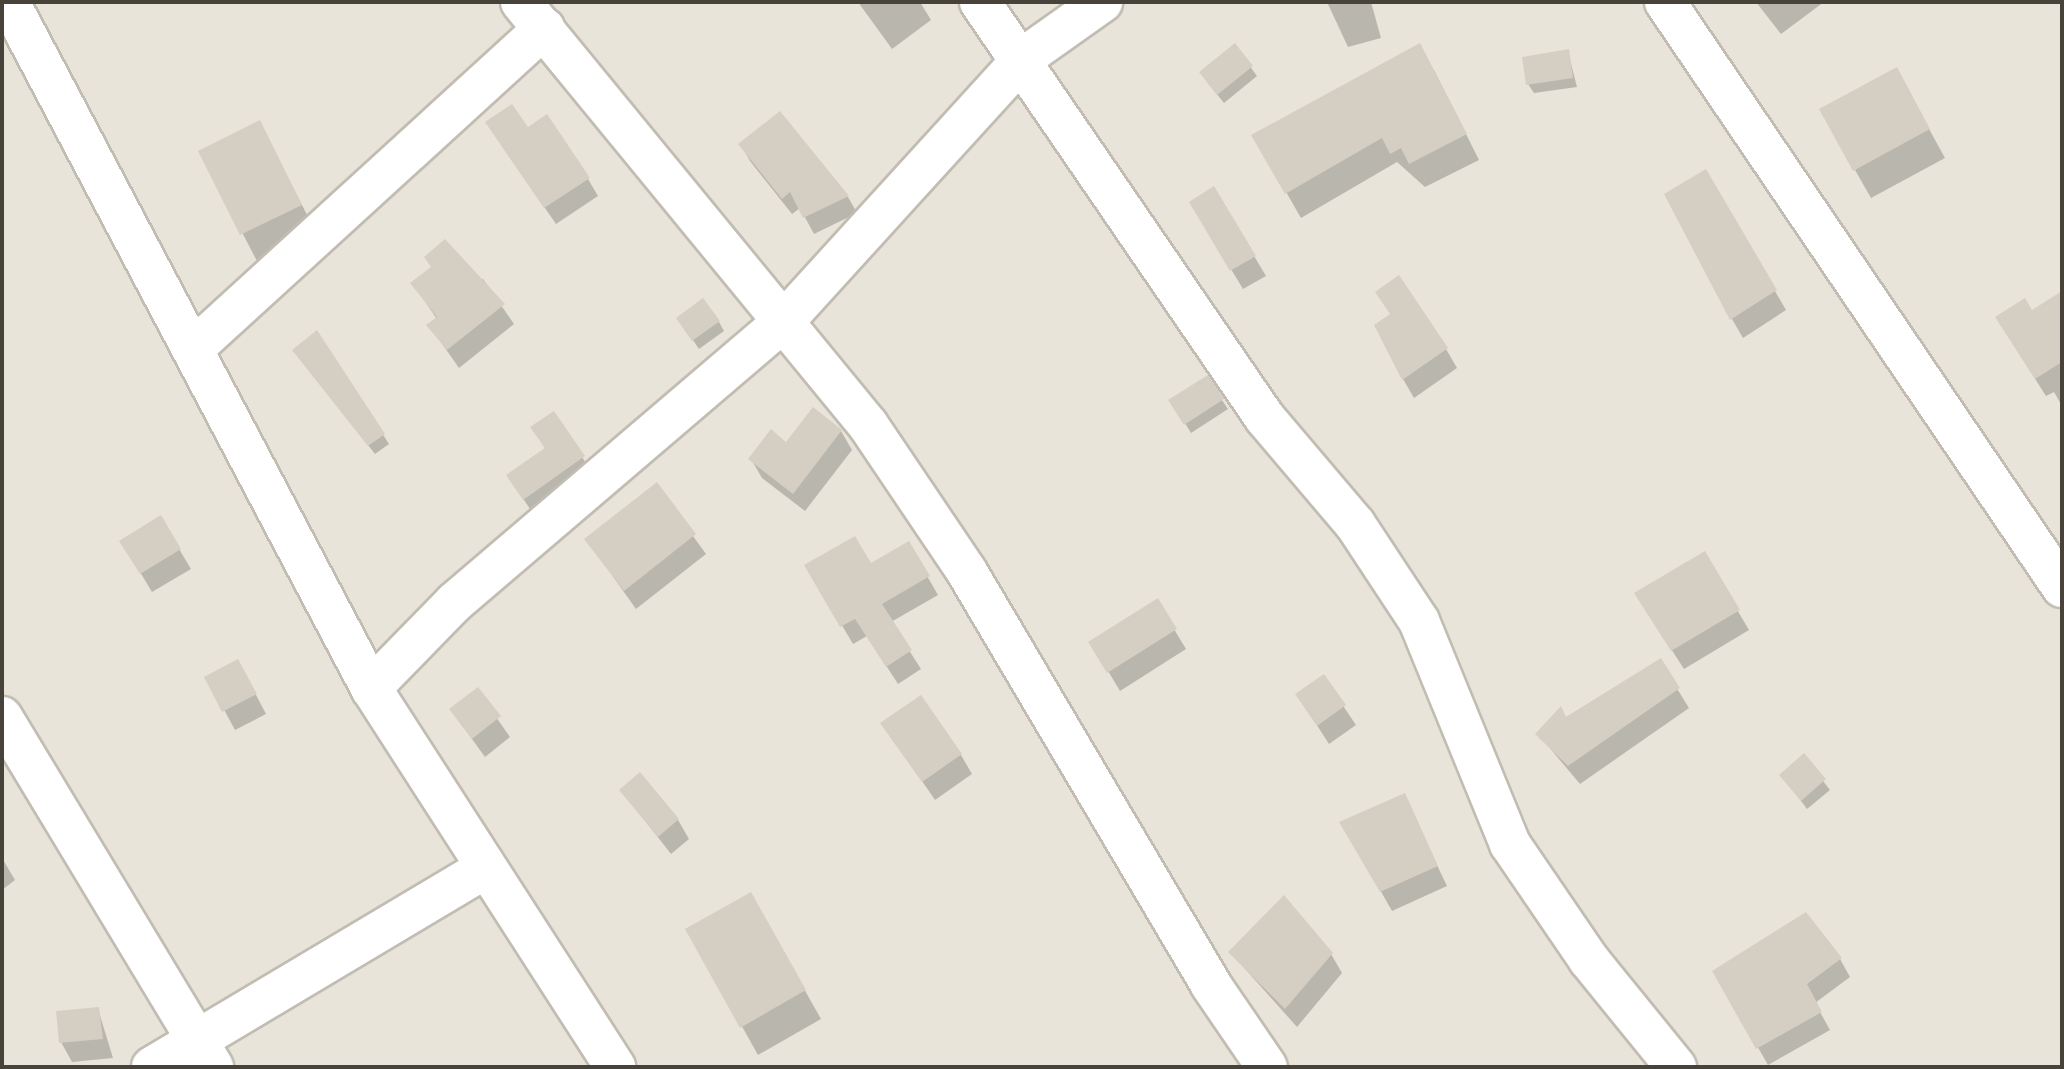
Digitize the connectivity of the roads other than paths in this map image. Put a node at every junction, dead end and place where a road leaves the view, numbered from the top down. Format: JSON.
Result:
{"nodes":[{"id":1,"x":9,"y":2,"type":"edge"},
{"id":2,"x":980,"y":2,"type":"edge"},
{"id":3,"x":1102,"y":2,"type":"edge"},
{"id":4,"x":1665,"y":2,"type":"edge"},
{"id":5,"x":532,"y":15,"type":"edge"},
{"id":6,"x":1023,"y":58,"type":"junction"},
{"id":7,"x":785,"y":320,"type":"junction"},
{"id":8,"x":195,"y":347,"type":"junction"},
{"id":9,"x":2062,"y":587,"type":"edge"},
{"id":10,"x":371,"y":688,"type":"junction"},
{"id":11,"x":2,"y":717,"type":"edge"},
{"id":12,"x":483,"y":870,"type":"junction"},
{"id":13,"x":206,"y":1054,"type":"edge"},
{"id":14,"x":152,"y":1067,"type":"edge"},
{"id":15,"x":615,"y":1067,"type":"edge"},
{"id":16,"x":1267,"y":1067,"type":"edge"},
{"id":17,"x":1676,"y":1067,"type":"edge"}],
"edges":[{"from":1,"to":8,"type":"street"},
{"from":2,"to":6,"type":"street"},
{"from":3,"to":6,"type":"street"},
{"from":4,"to":9,"type":"street"},
{"from":5,"to":7,"type":"street"},
{"from":5,"to":8,"type":"street"},
{"from":6,"to":7,"type":"street"},
{"from":6,"to":17,"type":"street"},
{"from":7,"to":10,"type":"street"},
{"from":7,"to":16,"type":"street"},
{"from":8,"to":10,"type":"street"},
{"from":10,"to":12,"type":"street"},
{"from":11,"to":13,"type":"street"},
{"from":12,"to":13,"type":"street"},
{"from":12,"to":15,"type":"street"},
{"from":13,"to":14,"type":"street"}]}
